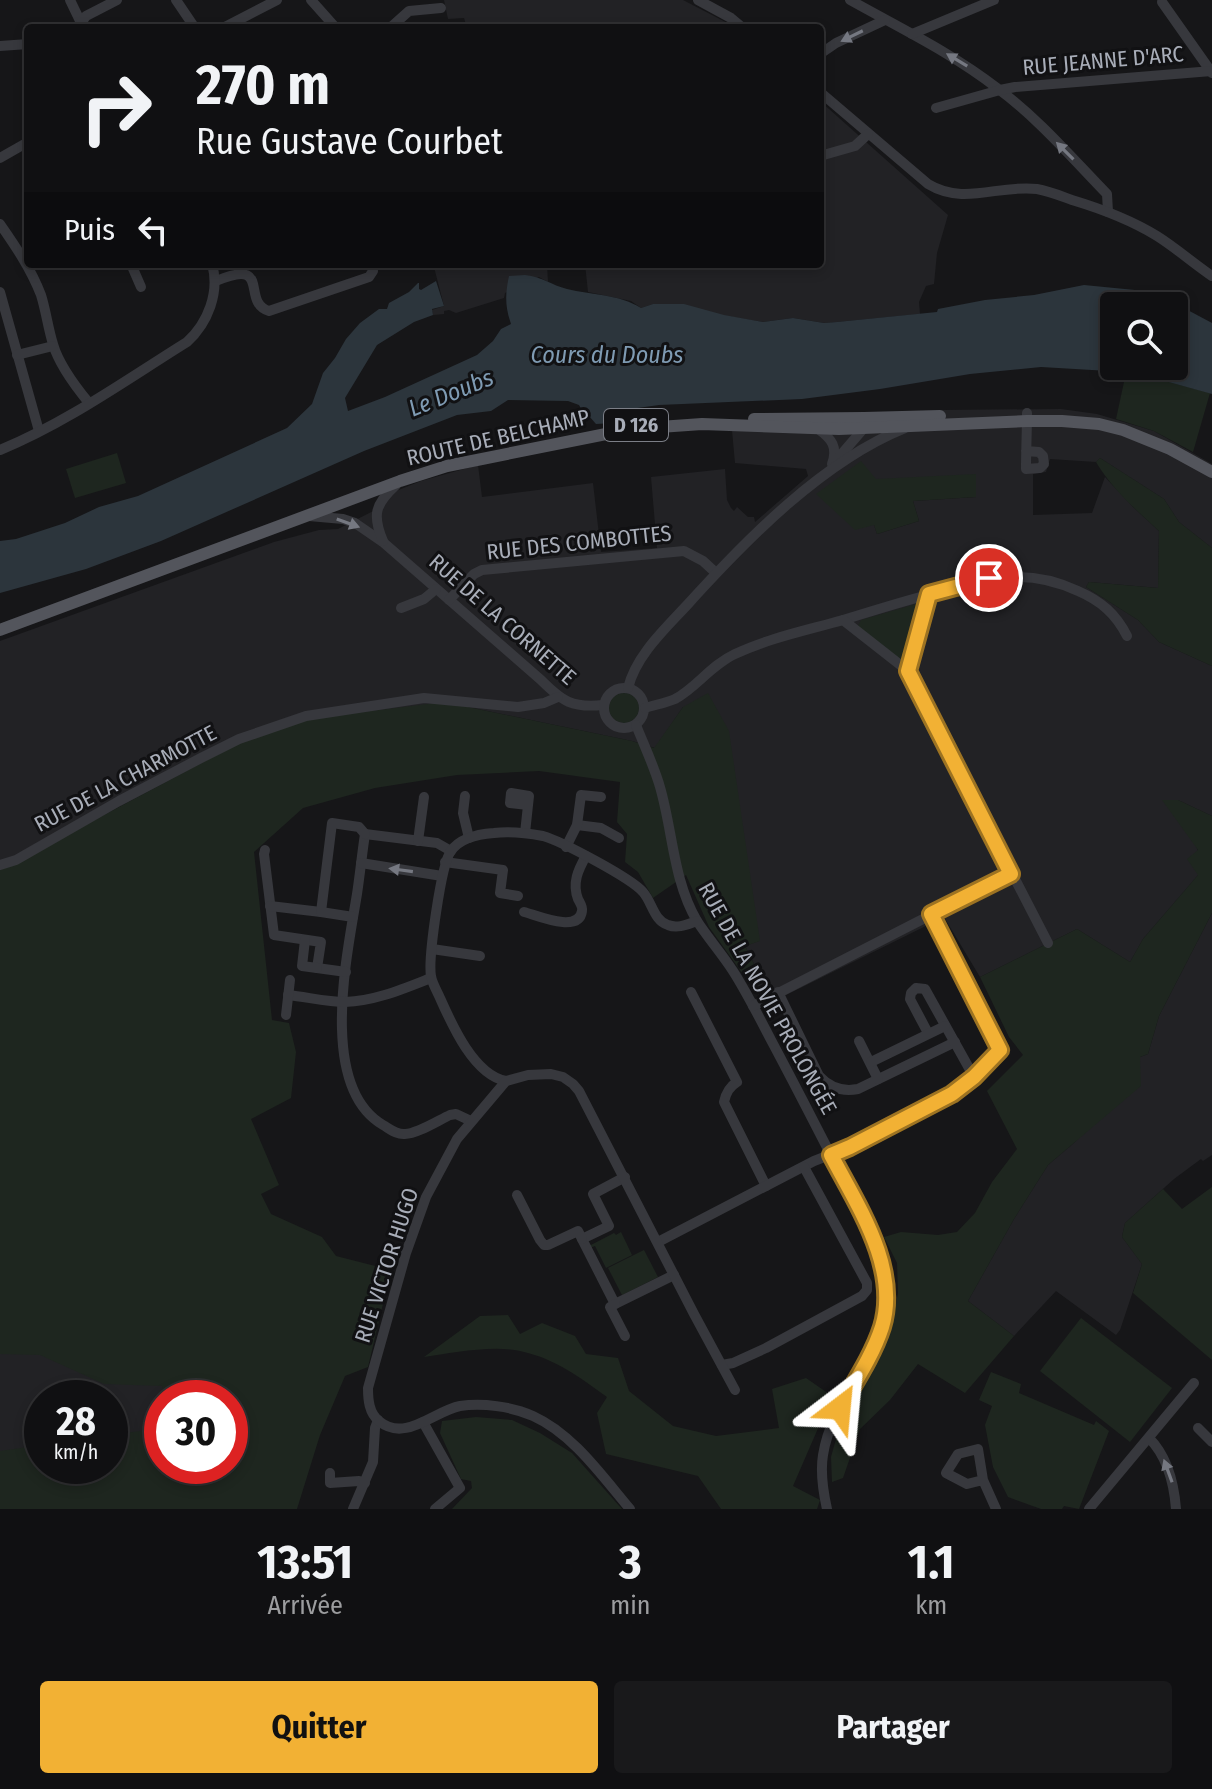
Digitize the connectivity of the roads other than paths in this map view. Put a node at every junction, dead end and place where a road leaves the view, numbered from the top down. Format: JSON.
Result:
{"nodes":[{"id":1,"x":70,"y":0,"type":"edge"},
{"id":2,"x":116,"y":0,"type":"edge"},
{"id":3,"x":176,"y":0,"type":"edge"},
{"id":4,"x":277,"y":0,"type":"edge"},
{"id":5,"x":311,"y":0,"type":"edge"},
{"id":6,"x":400,"y":0,"type":"edge"},
{"id":7,"x":698,"y":0,"type":"edge"},
{"id":8,"x":850,"y":0,"type":"edge"},
{"id":9,"x":994,"y":0,"type":"edge"},
{"id":10,"x":1162,"y":2,"type":"dead end"},
{"id":11,"x":441,"y":8,"type":"dead end"},
{"id":12,"x":409,"y":11,"type":"junction"},
{"id":13,"x":885,"y":20,"type":"junction"},
{"id":14,"x":82,"y":24,"type":"edge"},
{"id":15,"x":82,"y":24,"type":"edge"},
{"id":16,"x":192,"y":24,"type":"edge"},
{"id":17,"x":231,"y":24,"type":"edge"},
{"id":18,"x":332,"y":24,"type":"edge"},
{"id":19,"x":394,"y":24,"type":"edge"},
{"id":20,"x":738,"y":24,"type":"edge"},
{"id":21,"x":912,"y":34,"type":"junction"},
{"id":22,"x":24,"y":44,"type":"edge"},
{"id":23,"x":0,"y":46,"type":"edge"},
{"id":24,"x":824,"y":51,"type":"edge"},
{"id":25,"x":1211,"y":72,"type":"edge"},
{"id":26,"x":1000,"y":90,"type":"junction"},
{"id":27,"x":824,"y":96,"type":"edge"},
{"id":28,"x":936,"y":108,"type":"dead end"},
{"id":29,"x":868,"y":134,"type":"junction"},
{"id":30,"x":24,"y":144,"type":"edge"},
{"id":31,"x":824,"y":155,"type":"edge"},
{"id":32,"x":0,"y":158,"type":"edge"},
{"id":33,"x":1108,"y":212,"type":"junction"},
{"id":34,"x":0,"y":224,"type":"edge"},
{"id":35,"x":24,"y":258,"type":"edge"},
{"id":36,"x":29,"y":268,"type":"edge"},
{"id":37,"x":133,"y":268,"type":"edge"},
{"id":38,"x":213,"y":268,"type":"edge"},
{"id":39,"x":372,"y":268,"type":"edge"},
{"id":40,"x":1212,"y":276,"type":"edge"},
{"id":41,"x":216,"y":281,"type":"junction"},
{"id":42,"x":141,"y":287,"type":"dead end"},
{"id":43,"x":0,"y":292,"type":"edge"},
{"id":44,"x":53,"y":346,"type":"junction"},
{"id":45,"x":17,"y":355,"type":"junction"},
{"id":46,"x":89,"y":403,"type":"junction"},
{"id":47,"x":1027,"y":417,"type":"junction"},
{"id":48,"x":864,"y":423,"type":"junction"},
{"id":49,"x":911,"y":426,"type":"junction"},
{"id":50,"x":818,"y":429,"type":"junction"},
{"id":51,"x":39,"y":431,"type":"junction"},
{"id":52,"x":864,"y":447,"type":"junction"},
{"id":53,"x":0,"y":450,"type":"edge"},
{"id":54,"x":1026,"y":451,"type":"dead end"},
{"id":55,"x":832,"y":465,"type":"junction"},
{"id":56,"x":1212,"y":469,"type":"edge"},
{"id":57,"x":822,"y":477,"type":"junction"},
{"id":58,"x":400,"y":481,"type":"junction"},
{"id":59,"x":307,"y":516,"type":"junction"},
{"id":60,"x":384,"y":543,"type":"junction"},
{"id":61,"x":716,"y":573,"type":"junction"},
{"id":62,"x":436,"y":589,"type":"junction"},
{"id":63,"x":929,"y":594,"type":"junction"},
{"id":64,"x":449,"y":600,"type":"junction"},
{"id":65,"x":401,"y":608,"type":"dead end"},
{"id":66,"x":843,"y":620,"type":"junction"},
{"id":67,"x":0,"y":623,"type":"edge"},
{"id":68,"x":0,"y":630,"type":"edge"},
{"id":69,"x":1127,"y":636,"type":"dead end"},
{"id":70,"x":908,"y":671,"type":"junction"},
{"id":71,"x":628,"y":688,"type":"junction"},
{"id":72,"x":558,"y":697,"type":"junction"},
{"id":73,"x":603,"y":705,"type":"junction"},
{"id":74,"x":645,"y":708,"type":"junction"},
{"id":75,"x":636,"y":725,"type":"junction"},
{"id":76,"x":465,"y":796,"type":"dead end"},
{"id":77,"x":424,"y":797,"type":"dead end"},
{"id":78,"x":601,"y":797,"type":"dead end"},
{"id":79,"x":528,"y":805,"type":"dead end"},
{"id":80,"x":577,"y":825,"type":"junction"},
{"id":81,"x":525,"y":833,"type":"junction"},
{"id":82,"x":365,"y":834,"type":"junction"},
{"id":83,"x":469,"y":838,"type":"junction"},
{"id":84,"x":619,"y":838,"type":"dead end"},
{"id":85,"x":418,"y":841,"type":"junction"},
{"id":86,"x":566,"y":847,"type":"junction"},
{"id":87,"x":265,"y":850,"type":"dead end"},
{"id":88,"x":451,"y":851,"type":"junction"},
{"id":89,"x":586,"y":856,"type":"junction"},
{"id":90,"x":445,"y":862,"type":"junction"},
{"id":91,"x":361,"y":863,"type":"junction"},
{"id":92,"x":0,"y":865,"type":"edge"},
{"id":93,"x":1011,"y":874,"type":"junction"},
{"id":94,"x":442,"y":876,"type":"junction"},
{"id":95,"x":518,"y":896,"type":"dead end"},
{"id":96,"x":270,"y":906,"type":"junction"},
{"id":97,"x":321,"y":912,"type":"junction"},
{"id":98,"x":524,"y":912,"type":"dead end"},
{"id":99,"x":931,"y":914,"type":"junction"},
{"id":100,"x":353,"y":917,"type":"junction"},
{"id":101,"x":697,"y":921,"type":"junction"},
{"id":102,"x":1048,"y":943,"type":"dead end"},
{"id":103,"x":432,"y":949,"type":"junction"},
{"id":104,"x":480,"y":956,"type":"dead end"},
{"id":105,"x":346,"y":972,"type":"junction"},
{"id":106,"x":431,"y":978,"type":"junction"},
{"id":107,"x":290,"y":980,"type":"dead end"},
{"id":108,"x":691,"y":992,"type":"dead end"},
{"id":109,"x":778,"y":992,"type":"junction"},
{"id":110,"x":288,"y":995,"type":"junction"},
{"id":111,"x":342,"y":1002,"type":"junction"},
{"id":112,"x":753,"y":1006,"type":"junction"},
{"id":113,"x":286,"y":1015,"type":"dead end"},
{"id":114,"x":945,"y":1026,"type":"junction"},
{"id":115,"x":928,"y":1033,"type":"junction"},
{"id":116,"x":859,"y":1041,"type":"dead end"},
{"id":117,"x":955,"y":1042,"type":"junction"},
{"id":118,"x":871,"y":1062,"type":"junction"},
{"id":119,"x":974,"y":1077,"type":"junction"},
{"id":120,"x":878,"y":1079,"type":"junction"},
{"id":121,"x":506,"y":1081,"type":"junction"},
{"id":122,"x":471,"y":1121,"type":"junction"},
{"id":123,"x":831,"y":1155,"type":"junction"},
{"id":124,"x":804,"y":1167,"type":"junction"},
{"id":125,"x":625,"y":1177,"type":"junction"},
{"id":126,"x":766,"y":1186,"type":"junction"},
{"id":127,"x":517,"y":1195,"type":"dead end"},
{"id":128,"x":582,"y":1239,"type":"junction"},
{"id":129,"x":658,"y":1242,"type":"junction"},
{"id":130,"x":674,"y":1275,"type":"junction"},
{"id":131,"x":615,"y":1304,"type":"junction"},
{"id":132,"x":625,"y":1336,"type":"dead end"},
{"id":133,"x":722,"y":1365,"type":"junction"},
{"id":134,"x":1194,"y":1383,"type":"dead end"},
{"id":135,"x":735,"y":1390,"type":"dead end"},
{"id":136,"x":378,"y":1420,"type":"junction"},
{"id":137,"x":423,"y":1422,"type":"junction"},
{"id":138,"x":1198,"y":1428,"type":"dead end"},
{"id":139,"x":1149,"y":1438,"type":"junction"},
{"id":140,"x":1212,"y":1442,"type":"edge"},
{"id":141,"x":330,"y":1473,"type":"dead end"},
{"id":142,"x":983,"y":1480,"type":"dead end"},
{"id":143,"x":365,"y":1483,"type":"junction"},
{"id":144,"x":353,"y":1509,"type":"edge"},
{"id":145,"x":435,"y":1509,"type":"edge"},
{"id":146,"x":630,"y":1509,"type":"edge"},
{"id":147,"x":827,"y":1509,"type":"edge"},
{"id":148,"x":996,"y":1509,"type":"edge"},
{"id":149,"x":1089,"y":1509,"type":"edge"},
{"id":150,"x":1176,"y":1509,"type":"edge"}],
"edges":[{"from":1,"to":14,"type":"street"},
{"from":2,"to":15,"type":"street"},
{"from":3,"to":16,"type":"street"},
{"from":4,"to":17,"type":"street"},
{"from":5,"to":18,"type":"street"},
{"from":6,"to":12,"type":"street"},
{"from":7,"to":20,"type":"street"},
{"from":8,"to":13,"type":"street"},
{"from":9,"to":21,"type":"street"},
{"from":10,"to":25,"type":"street"},
{"from":11,"to":12,"type":"street"},
{"from":12,"to":19,"type":"street"},
{"from":13,"to":21,"type":"street"},
{"from":13,"to":24,"type":"street","one_way":true},
{"from":26,"to":21,"type":"street","one_way":true},
{"from":22,"to":23,"type":"street"},
{"from":25,"to":26,"type":"street","name":"RUE JEANNE D'ARC"},
{"from":26,"to":28,"type":"street","name":"RUE JEANNE D'ARC"},
{"from":33,"to":26,"type":"street","one_way":true},
{"from":27,"to":29,"type":"street"},
{"from":29,"to":31,"type":"street"},
{"from":29,"to":33,"type":"street"},
{"from":30,"to":32,"type":"street"},
{"from":33,"to":40,"type":"street"},
{"from":34,"to":35,"type":"street"},
{"from":36,"to":44,"type":"street"},
{"from":37,"to":42,"type":"street"},
{"from":38,"to":41,"type":"street"},
{"from":39,"to":41,"type":"street"},
{"from":41,"to":46,"type":"street"},
{"from":43,"to":45,"type":"street"},
{"from":44,"to":45,"type":"street"},
{"from":44,"to":46,"type":"street"},
{"from":45,"to":51,"type":"street"},
{"from":46,"to":51,"type":"street"},
{"from":47,"to":48,"type":"main road","name":"ROUTE DE BELCHAMP","number":"D 126"},
{"from":47,"to":49,"type":"main road","name":"ROUTE DE BELCHAMP","number":"D 126"},
{"from":47,"to":54,"type":"street"},
{"from":47,"to":56,"type":"main road","name":"ROUTE DE BELCHAMP","number":"D 126"},
{"from":48,"to":49,"type":"main road","name":"ROUTE DE BELCHAMP","number":"D 126"},
{"from":48,"to":50,"type":"main road","name":"ROUTE DE BELCHAMP","number":"D 126"},
{"from":48,"to":52,"type":"street"},
{"from":48,"to":55,"type":"street"},
{"from":48,"to":67,"type":"main road","name":"ROUTE DE BELCHAMP","number":"D 126"},
{"from":49,"to":52,"type":"street"},
{"from":50,"to":55,"type":"street"},
{"from":50,"to":58,"type":"main road","name":"ROUTE DE BELCHAMP","number":"D 126"},
{"from":51,"to":53,"type":"street"},
{"from":52,"to":57,"type":"street"},
{"from":55,"to":57,"type":"street"},
{"from":57,"to":61,"type":"street"},
{"from":58,"to":59,"type":"main road","name":"ROUTE DE BELCHAMP","number":"D 126"},
{"from":58,"to":60,"type":"street"},
{"from":59,"to":60,"type":"street","name":"RUE DE LA CORNETTE","one_way":true},
{"from":59,"to":68,"type":"main road","name":"ROUTE DE BELCHAMP","number":"D 126"},
{"from":60,"to":62,"type":"street","name":"RUE DE LA CORNETTE"},
{"from":61,"to":64,"type":"street","name":"RUE DES COMBOTTES"},
{"from":61,"to":71,"type":"street"},
{"from":62,"to":64,"type":"street","name":"RUE DE LA CORNETTE"},
{"from":62,"to":65,"type":"street"},
{"from":63,"to":66,"type":"street"},
{"from":63,"to":69,"type":"street"},
{"from":63,"to":70,"type":"street"},
{"from":64,"to":72,"type":"street","name":"RUE DE LA CORNETTE"},
{"from":66,"to":70,"type":"street"},
{"from":66,"to":74,"type":"street"},
{"from":70,"to":93,"type":"street"},
{"from":71,"to":73,"type":"street"},
{"from":71,"to":74,"type":"street"},
{"from":72,"to":73,"type":"street","name":"RUE DE LA CORNETTE"},
{"from":72,"to":92,"type":"street","name":"RUE DE LA CHARMOTTE"},
{"from":73,"to":75,"type":"street"},
{"from":74,"to":75,"type":"street"},
{"from":75,"to":101,"type":"street","name":"RUE DE LA NOVIE PROLONGÉE"},
{"from":76,"to":83,"type":"street"},
{"from":77,"to":85,"type":"street"},
{"from":78,"to":80,"type":"street"},
{"from":79,"to":81,"type":"street"},
{"from":80,"to":84,"type":"street"},
{"from":80,"to":86,"type":"street"},
{"from":81,"to":83,"type":"street"},
{"from":81,"to":86,"type":"street"},
{"from":82,"to":85,"type":"street"},
{"from":82,"to":91,"type":"street"},
{"from":82,"to":97,"type":"street"},
{"from":83,"to":88,"type":"street"},
{"from":85,"to":88,"type":"street"},
{"from":86,"to":89,"type":"street"},
{"from":87,"to":96,"type":"street"},
{"from":88,"to":90,"type":"street"},
{"from":89,"to":98,"type":"street"},
{"from":89,"to":101,"type":"street"},
{"from":90,"to":94,"type":"street"},
{"from":90,"to":95,"type":"street"},
{"from":94,"to":91,"type":"street","one_way":true},
{"from":91,"to":100,"type":"street"},
{"from":93,"to":99,"type":"street"},
{"from":93,"to":102,"type":"street"},
{"from":94,"to":103,"type":"street"},
{"from":96,"to":97,"type":"street"},
{"from":96,"to":105,"type":"street"},
{"from":97,"to":100,"type":"street"},
{"from":99,"to":109,"type":"street"},
{"from":99,"to":119,"type":"street"},
{"from":100,"to":105,"type":"street"},
{"from":101,"to":112,"type":"street","name":"RUE DE LA NOVIE PROLONGÉE"},
{"from":103,"to":104,"type":"street"},
{"from":103,"to":106,"type":"street"},
{"from":105,"to":111,"type":"street"},
{"from":106,"to":111,"type":"street"},
{"from":106,"to":121,"type":"street"},
{"from":107,"to":110,"type":"street"},
{"from":108,"to":126,"type":"street"},
{"from":109,"to":112,"type":"street"},
{"from":109,"to":120,"type":"street"},
{"from":110,"to":111,"type":"street"},
{"from":110,"to":113,"type":"street"},
{"from":111,"to":122,"type":"street"},
{"from":112,"to":123,"type":"street","name":"RUE DE LA NOVIE PROLONGÉE"},
{"from":114,"to":115,"type":"street"},
{"from":114,"to":115,"type":"street"},
{"from":114,"to":117,"type":"street"},
{"from":115,"to":118,"type":"street"},
{"from":116,"to":118,"type":"street"},
{"from":117,"to":119,"type":"street"},
{"from":117,"to":120,"type":"street"},
{"from":118,"to":120,"type":"street"},
{"from":119,"to":123,"type":"street"},
{"from":121,"to":122,"type":"street","name":"RUE VICTOR HUGO"},
{"from":121,"to":125,"type":"street"},
{"from":122,"to":136,"type":"street","name":"RUE VICTOR HUGO"},
{"from":123,"to":124,"type":"street"},
{"from":123,"to":147,"type":"street","name":"RUE DE LA NOVIE PROLONGÉE"},
{"from":124,"to":126,"type":"street"},
{"from":124,"to":133,"type":"street"},
{"from":125,"to":128,"type":"street"},
{"from":125,"to":129,"type":"street"},
{"from":126,"to":129,"type":"street"},
{"from":127,"to":128,"type":"street"},
{"from":128,"to":131,"type":"street"},
{"from":129,"to":130,"type":"street"},
{"from":130,"to":131,"type":"street"},
{"from":130,"to":133,"type":"street"},
{"from":131,"to":132,"type":"street"},
{"from":133,"to":135,"type":"street"},
{"from":134,"to":139,"type":"street"},
{"from":136,"to":137,"type":"street"},
{"from":136,"to":143,"type":"street"},
{"from":137,"to":145,"type":"street"},
{"from":137,"to":146,"type":"street"},
{"from":138,"to":140,"type":"street"},
{"from":139,"to":149,"type":"street"},
{"from":150,"to":139,"type":"street","one_way":true},
{"from":141,"to":143,"type":"street"},
{"from":142,"to":148,"type":"street"},
{"from":143,"to":144,"type":"street"}]}
